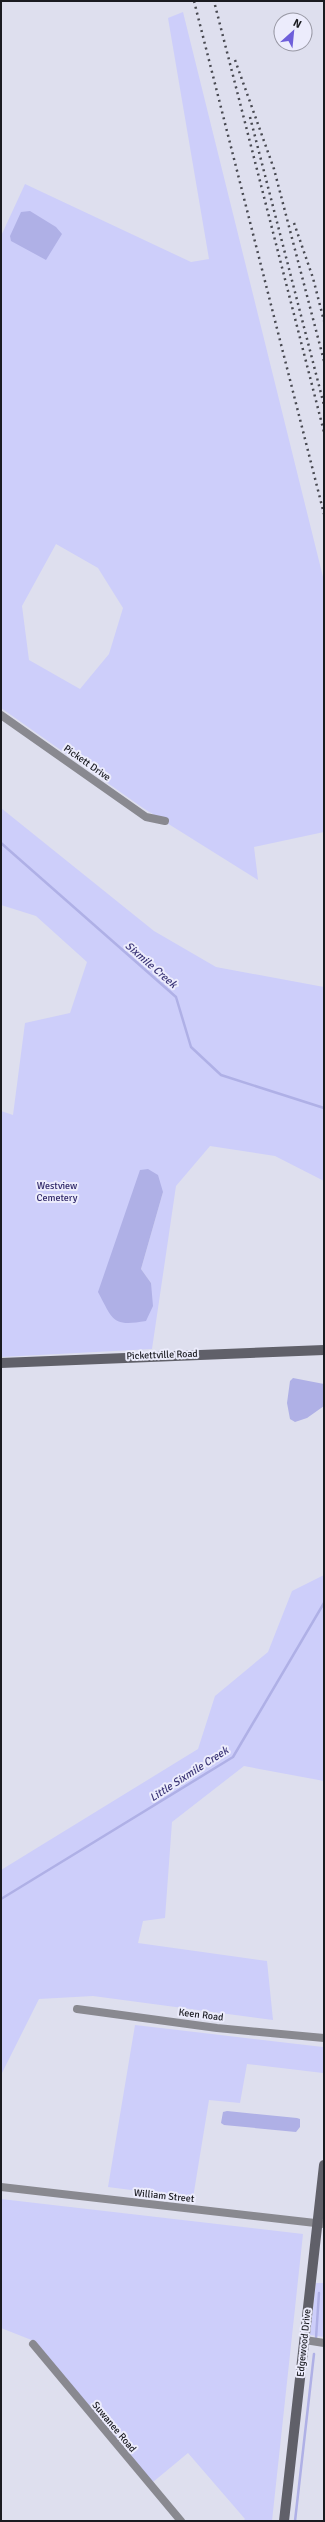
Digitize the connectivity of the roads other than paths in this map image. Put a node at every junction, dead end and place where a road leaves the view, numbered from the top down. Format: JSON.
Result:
{"nodes":[{"id":1,"x":1,"y":715,"type":"edge"},
{"id":2,"x":165,"y":821,"type":"dead end"},
{"id":3,"x":324,"y":1350,"type":"edge"},
{"id":4,"x":1,"y":1363,"type":"edge"},
{"id":5,"x":77,"y":2009,"type":"dead end"},
{"id":6,"x":324,"y":2038,"type":"edge"},
{"id":7,"x":324,"y":2165,"type":"edge"},
{"id":8,"x":1,"y":2187,"type":"edge"},
{"id":9,"x":321,"y":2223,"type":"edge"},
{"id":10,"x":305,"y":2340,"type":"junction"},
{"id":11,"x":324,"y":2343,"type":"edge"},
{"id":12,"x":33,"y":2344,"type":"dead end"},
{"id":13,"x":181,"y":2521,"type":"edge"},
{"id":14,"x":284,"y":2521,"type":"edge"}],
"edges":[{"from":1,"to":2,"type":"street","name":"Pickett Drive"},
{"from":3,"to":4,"type":"street","name":"Pickettville Road"},
{"from":5,"to":6,"type":"street","name":"Keen Road"},
{"from":7,"to":9,"type":"street","name":"Edgewood Drive"},
{"from":8,"to":9,"type":"street","name":"William Street"},
{"from":9,"to":10,"type":"street","name":"Edgewood Drive"},
{"from":10,"to":11,"type":"street"},
{"from":10,"to":14,"type":"street","name":"Edgewood Drive"},
{"from":12,"to":13,"type":"street","name":"Suwanee Road"}]}
